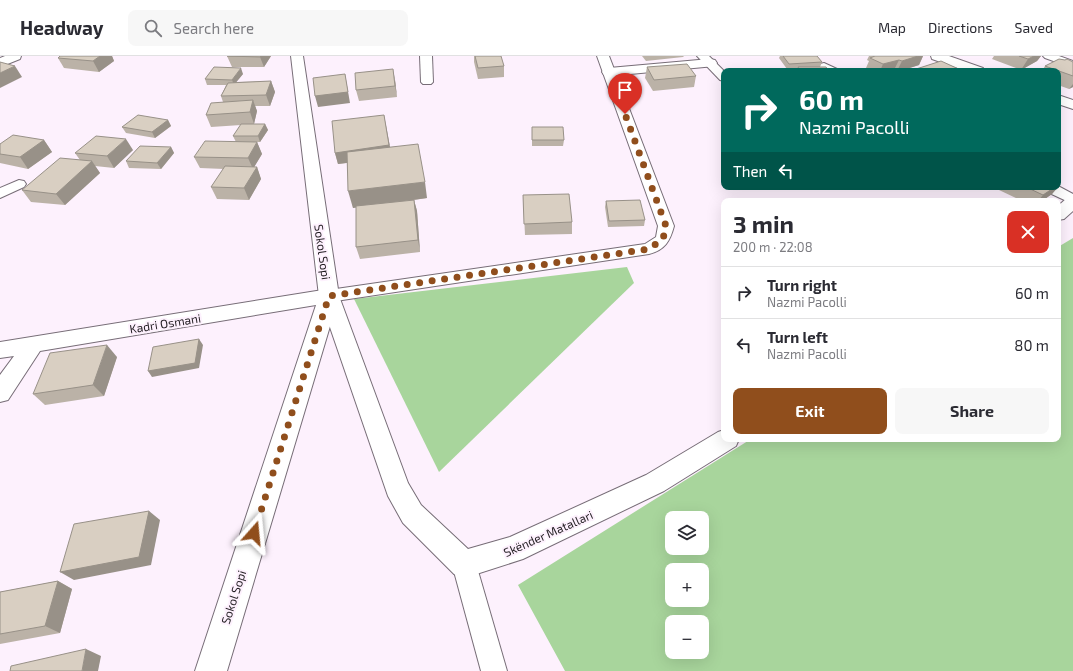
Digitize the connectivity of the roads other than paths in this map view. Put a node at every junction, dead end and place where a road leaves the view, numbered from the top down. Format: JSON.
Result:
{"nodes":[{"id":1,"x":15,"y":56,"type":"edge"},
{"id":2,"x":297,"y":56,"type":"edge"},
{"id":3,"x":426,"y":56,"type":"edge"},
{"id":4,"x":603,"y":56,"type":"edge"},
{"id":5,"x":937,"y":56,"type":"edge"},
{"id":6,"x":1049,"y":56,"type":"edge"},
{"id":7,"x":707,"y":59,"type":"edge"},
{"id":8,"x":0,"y":63,"type":"edge"},
{"id":9,"x":1073,"y":65,"type":"edge"},
{"id":10,"x":970,"y":68,"type":"edge"},
{"id":11,"x":609,"y":72,"type":"junction"},
{"id":12,"x":721,"y":75,"type":"edge"},
{"id":13,"x":427,"y":82,"type":"dead end"},
{"id":14,"x":1061,"y":100,"type":"edge"},
{"id":15,"x":1073,"y":105,"type":"edge"},
{"id":16,"x":19,"y":184,"type":"dead end"},
{"id":17,"x":1053,"y":190,"type":"edge"},
{"id":18,"x":0,"y":194,"type":"edge"},
{"id":19,"x":1073,"y":201,"type":"edge"},
{"id":20,"x":1061,"y":212,"type":"edge"},
{"id":21,"x":329,"y":296,"type":"junction"},
{"id":22,"x":34,"y":344,"type":"junction"},
{"id":23,"x":0,"y":350,"type":"edge"},
{"id":24,"x":0,"y":393,"type":"edge"},
{"id":25,"x":722,"y":442,"type":"edge"},
{"id":26,"x":464,"y":564,"type":"junction"},
{"id":27,"x":210,"y":671,"type":"edge"},
{"id":28,"x":494,"y":671,"type":"edge"}],
"edges":[{"from":1,"to":8,"type":"street"},
{"from":2,"to":21,"type":"street","name":"Sokol Sopi"},
{"from":3,"to":13,"type":"lane"},
{"from":4,"to":11,"type":"lane"},
{"from":5,"to":10,"type":"street"},
{"from":6,"to":9,"type":"lane"},
{"from":7,"to":11,"type":"street"},
{"from":7,"to":12,"type":"lane"},
{"from":11,"to":21,"type":"lane"},
{"from":14,"to":15,"type":"street"},
{"from":16,"to":18,"type":"lane"},
{"from":17,"to":19,"type":"lane"},
{"from":19,"to":20,"type":"street"},
{"from":21,"to":22,"type":"street","name":"Kadri Osmani"},
{"from":21,"to":26,"type":"street"},
{"from":21,"to":27,"type":"street","name":"Sokol Sopi"},
{"from":22,"to":23,"type":"street","name":"Kadri Osmani"},
{"from":22,"to":24,"type":"street"},
{"from":25,"to":26,"type":"street","name":"Skënder Matallari"},
{"from":26,"to":28,"type":"lane"}]}
